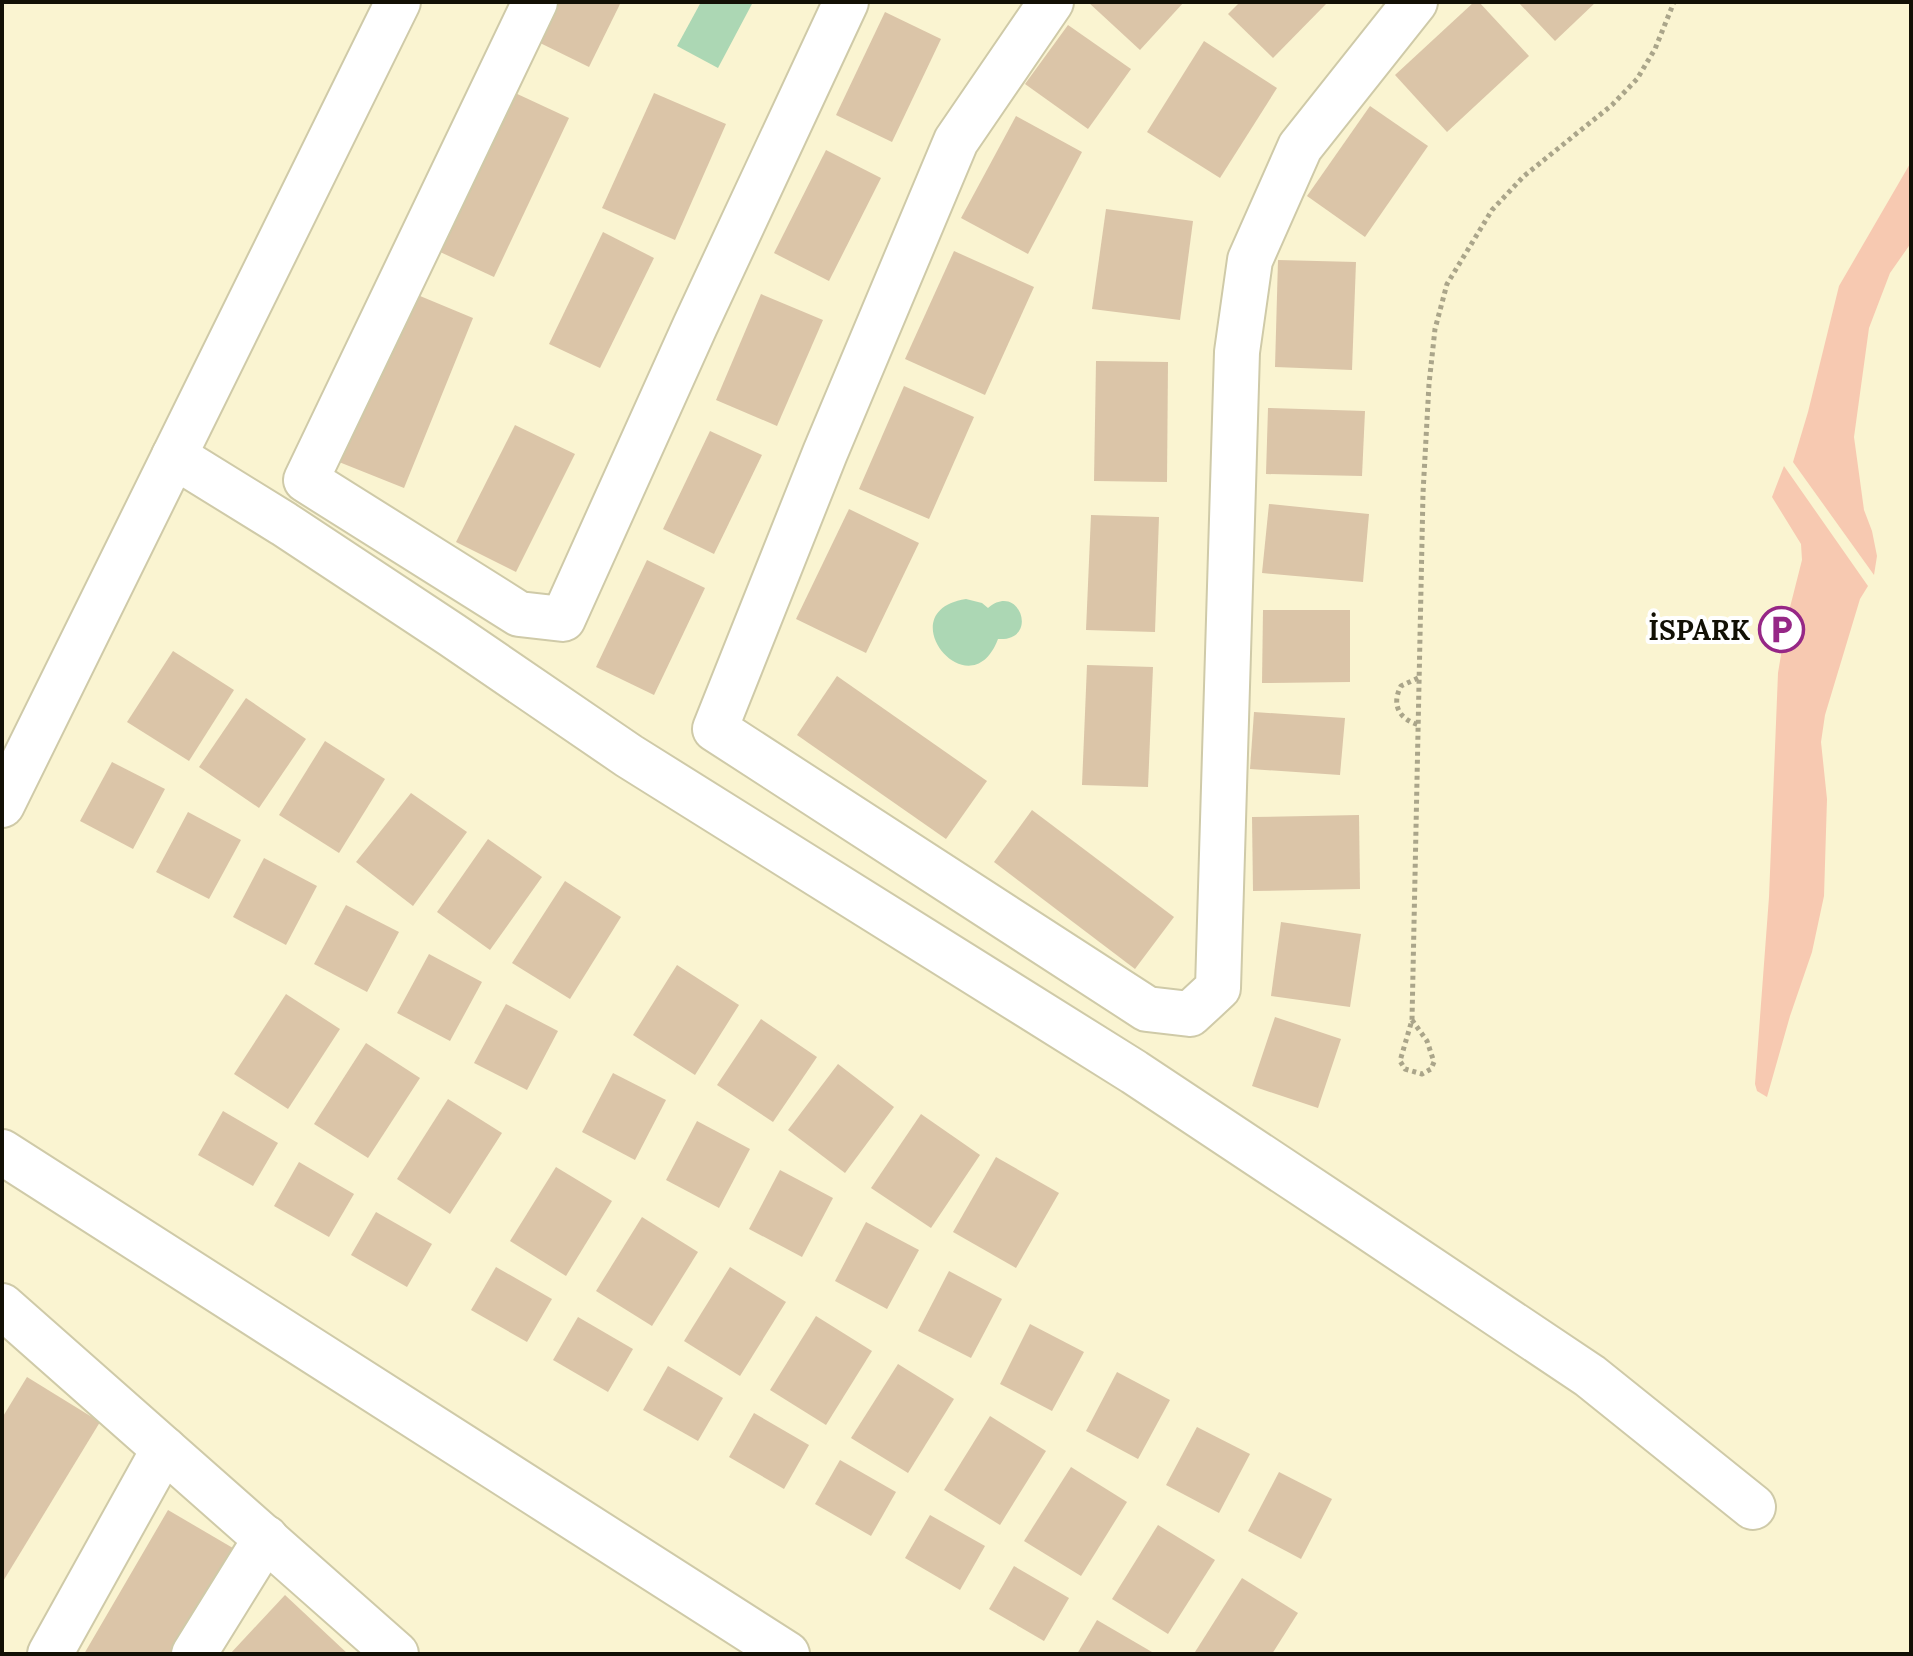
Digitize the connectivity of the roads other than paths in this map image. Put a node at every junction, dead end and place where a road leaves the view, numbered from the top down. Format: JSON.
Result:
{"nodes":[{"id":1,"x":398,"y":2,"type":"edge"},
{"id":2,"x":535,"y":2,"type":"edge"},
{"id":3,"x":846,"y":2,"type":"edge"},
{"id":4,"x":1051,"y":2,"type":"edge"},
{"id":5,"x":1415,"y":2,"type":"edge"},
{"id":6,"x":174,"y":456,"type":"junction"},
{"id":7,"x":2,"y":805,"type":"edge"},
{"id":8,"x":2,"y":1152,"type":"edge"},
{"id":9,"x":2,"y":1306,"type":"edge"},
{"id":10,"x":164,"y":1449,"type":"junction"},
{"id":11,"x":1753,"y":1507,"type":"dead end"},
{"id":12,"x":266,"y":1538,"type":"junction"},
{"id":13,"x":50,"y":1654,"type":"edge"},
{"id":14,"x":194,"y":1654,"type":"edge"},
{"id":15,"x":396,"y":1654,"type":"edge"},
{"id":16,"x":787,"y":1654,"type":"edge"}],
"edges":[{"from":1,"to":6,"type":"street"},
{"from":2,"to":3,"type":"street"},
{"from":4,"to":5,"type":"street"},
{"from":6,"to":7,"type":"street"},
{"from":6,"to":11,"type":"street"},
{"from":8,"to":16,"type":"street"},
{"from":9,"to":10,"type":"street"},
{"from":10,"to":12,"type":"street"},
{"from":10,"to":13,"type":"street"},
{"from":12,"to":14,"type":"street"},
{"from":12,"to":15,"type":"street"}]}
